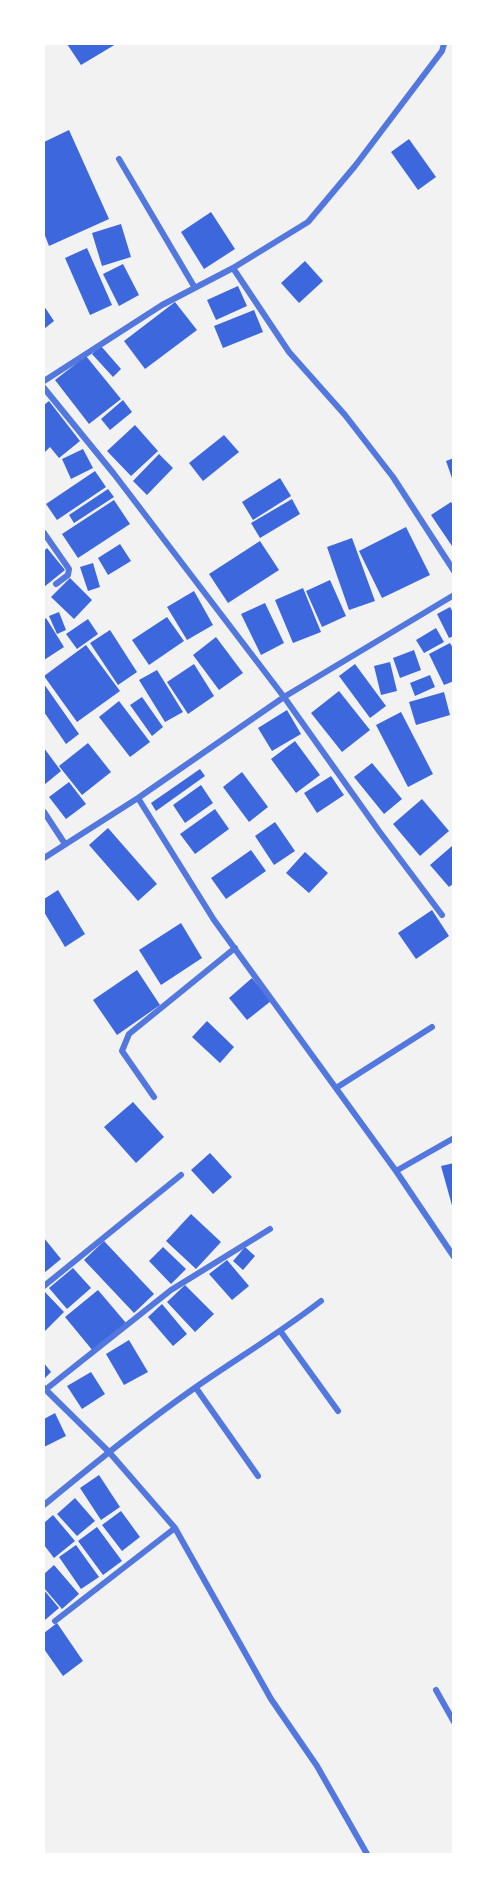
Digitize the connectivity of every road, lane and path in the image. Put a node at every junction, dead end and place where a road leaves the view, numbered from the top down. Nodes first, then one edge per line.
1 (444, 44) edge
2 (119, 159) dead end
3 (233, 268) junction
4 (195, 288) junction
5 (44, 381) edge
6 (44, 388) edge
7 (44, 533) edge
8 (453, 571) edge
9 (56, 584) dead end
10 (453, 595) edge
11 (284, 697) junction
12 (138, 798) junction
13 (44, 812) edge
14 (65, 844) junction
15 (44, 858) edge
16 (442, 915) dead end
17 (235, 948) junction
18 (432, 1028) dead end
19 (336, 1088) junction
20 (154, 1097) dead end
21 (453, 1138) edge
22 (396, 1171) junction
23 (181, 1175) dead end
24 (270, 1229) dead end
25 (453, 1257) edge
26 (44, 1286) edge
27 (321, 1301) dead end
28 (281, 1332) junction
29 (196, 1388) junction
30 (44, 1389) edge
31 (338, 1411) dead end
32 (109, 1452) junction
33 (258, 1476) dead end
34 (44, 1505) edge
35 (175, 1528) junction
36 (55, 1621) dead end
37 (436, 1690) dead end
38 (453, 1722) edge
39 (367, 1854) edge

1 - 3 street
2 - 4 street
3 - 4 street
3 - 8 street
4 - 5 street
6 - 11 street
7 - 9 street
10 - 11 street
11 - 12 street
11 - 16 street
12 - 14 street
12 - 17 street
13 - 14 street
14 - 15 street
17 - 19 street
17 - 20 street
18 - 19 street
19 - 22 street
21 - 22 street
22 - 25 street
23 - 26 street
24 - 30 street
27 - 28 street
28 - 29 street
28 - 31 street
29 - 32 street
29 - 33 street
30 - 32 street
32 - 34 street
32 - 35 street
35 - 36 street
35 - 39 street
37 - 38 street

